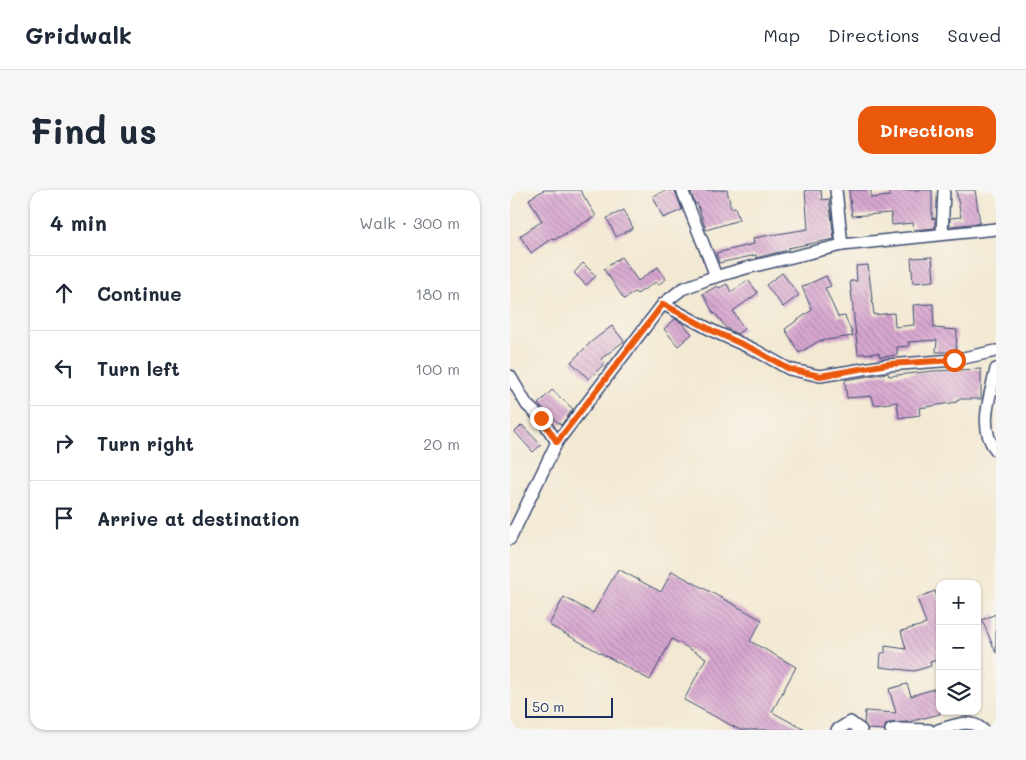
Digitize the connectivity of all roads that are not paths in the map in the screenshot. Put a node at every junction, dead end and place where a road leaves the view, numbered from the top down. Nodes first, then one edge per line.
1 (682, 190) edge
2 (836, 190) edge
3 (944, 190) edge
4 (996, 230) edge
5 (942, 234) junction
6 (842, 246) junction
7 (716, 276) junction
8 (663, 304) junction
9 (996, 352) edge
10 (996, 369) edge
11 (510, 376) edge
12 (557, 442) junction
13 (996, 450) edge
14 (510, 539) edge
15 (837, 730) edge
16 (861, 730) edge
17 (891, 730) edge
18 (929, 730) edge
19 (938, 730) edge
20 (983, 730) edge

1 - 7 street
2 - 6 street
3 - 5 street
4 - 5 street
5 - 6 street
6 - 7 street
7 - 8 street
8 - 9 street
8 - 12 street
10 - 13 street
11 - 12 street
12 - 14 street
15 - 16 street
17 - 18 street
19 - 20 street

